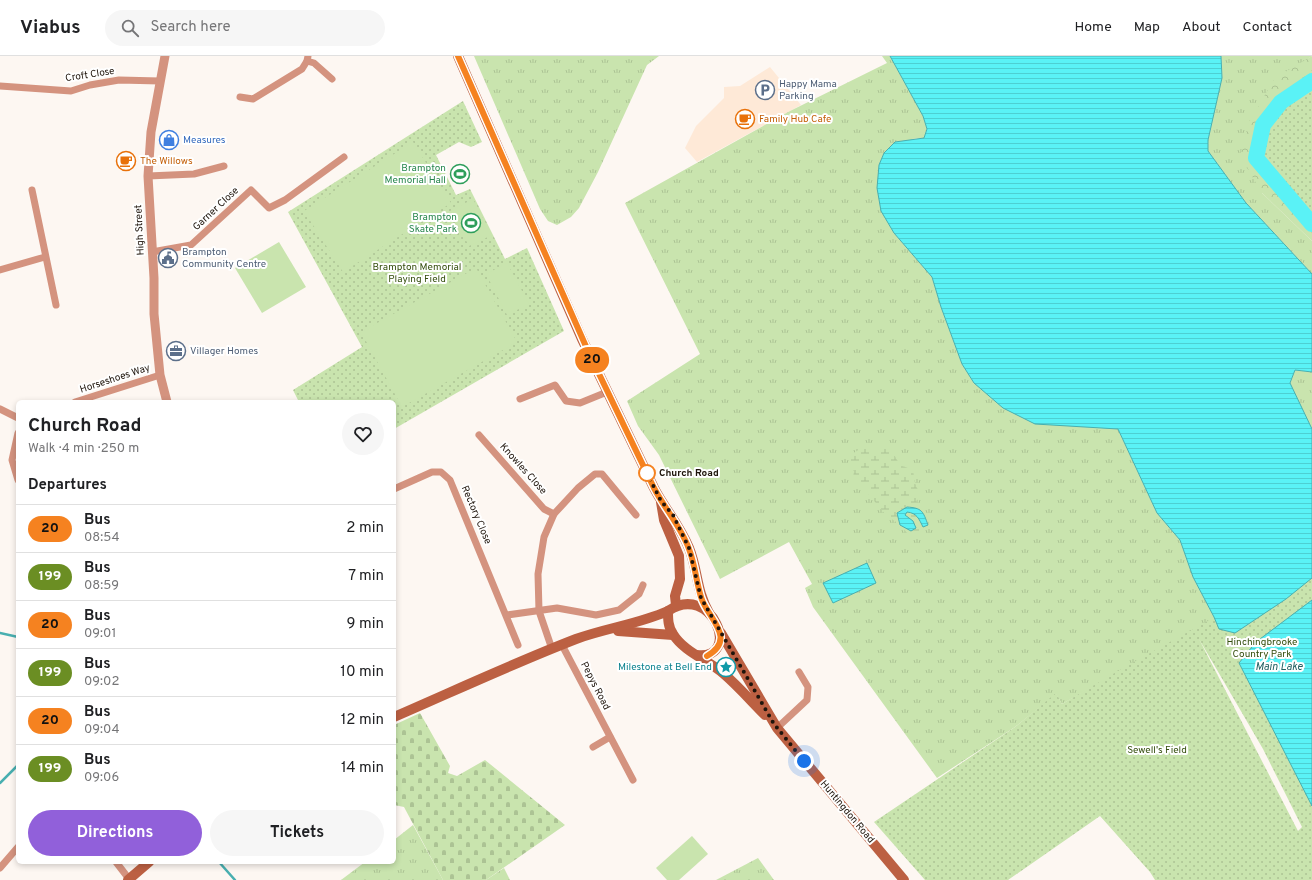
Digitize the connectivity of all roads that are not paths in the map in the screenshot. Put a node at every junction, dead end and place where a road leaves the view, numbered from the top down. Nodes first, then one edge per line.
1 (165, 56) edge
2 (458, 56) edge
3 (307, 58) edge
4 (332, 79) dead end
5 (160, 81) junction
6 (0, 86) edge
7 (240, 96) dead end
8 (344, 157) dead end
9 (224, 166) dead end
10 (148, 176) junction
11 (32, 190) dead end
12 (152, 252) junction
13 (45, 257) junction
14 (0, 270) edge
15 (56, 305) dead end
16 (160, 375) junction
17 (607, 392) junction
18 (520, 399) dead end
19 (81, 400) edge
20 (166, 400) edge
21 (0, 409) edge
22 (16, 417) edge
23 (479, 435) dead end
24 (16, 442) edge
25 (16, 473) edge
26 (396, 488) edge
27 (661, 501) junction
28 (554, 514) junction
29 (636, 515) dead end
30 (643, 584) dead end
31 (672, 608) junction
32 (539, 611) junction
33 (709, 613) junction
34 (507, 615) junction
35 (608, 631) junction
36 (721, 633) junction
37 (673, 635) junction
38 (518, 645) dead end
39 (562, 645) junction
40 (552, 649) junction
41 (697, 655) junction
42 (799, 672) dead end
43 (396, 716) edge
44 (775, 726) junction
45 (610, 737) junction
46 (593, 747) dead end
47 (633, 780) dead end
48 (16, 849) edge
49 (117, 864) edge
50 (147, 864) edge
51 (0, 868) edge
52 (128, 880) edge
53 (904, 880) edge

1 - 5 street, High Street
2 - 17 main road
3 - 4 street
3 - 7 street
5 - 6 street, Croft Close
5 - 10 street, High Street
8 - 12 street, Garner Close
9 - 10 street
10 - 12 street, High Street
11 - 13 street
12 - 16 street, High Street
13 - 14 street
13 - 15 street
16 - 19 street, Horseshoes Way
16 - 20 street, High Street
17 - 18 street
17 - 27 main road
21 - 22 street
23 - 28 street, Knowles Close
24 - 25 street
26 - 34 street, Rectory Close
27 - 31 main road
27 - 33 main road
28 - 29 street
28 - 32 street
30 - 32 street
31 - 33 main road
31 - 35 main road
31 - 37 main road
32 - 34 street
32 - 40 street
33 - 36 main road
34 - 38 street, Rectory Close
35 - 37 main road
35 - 39 main road
36 - 41 main road
36 - 44 main road
37 - 41 main road
39 - 40 main road
39 - 45 street, Pepys Road
40 - 43 main road
41 - 44 main road
42 - 44 street
44 - 53 main road, Huntingdon Road
45 - 46 street
45 - 47 street, Pepys Road
48 - 51 street
49 - 52 street
50 - 52 main road

